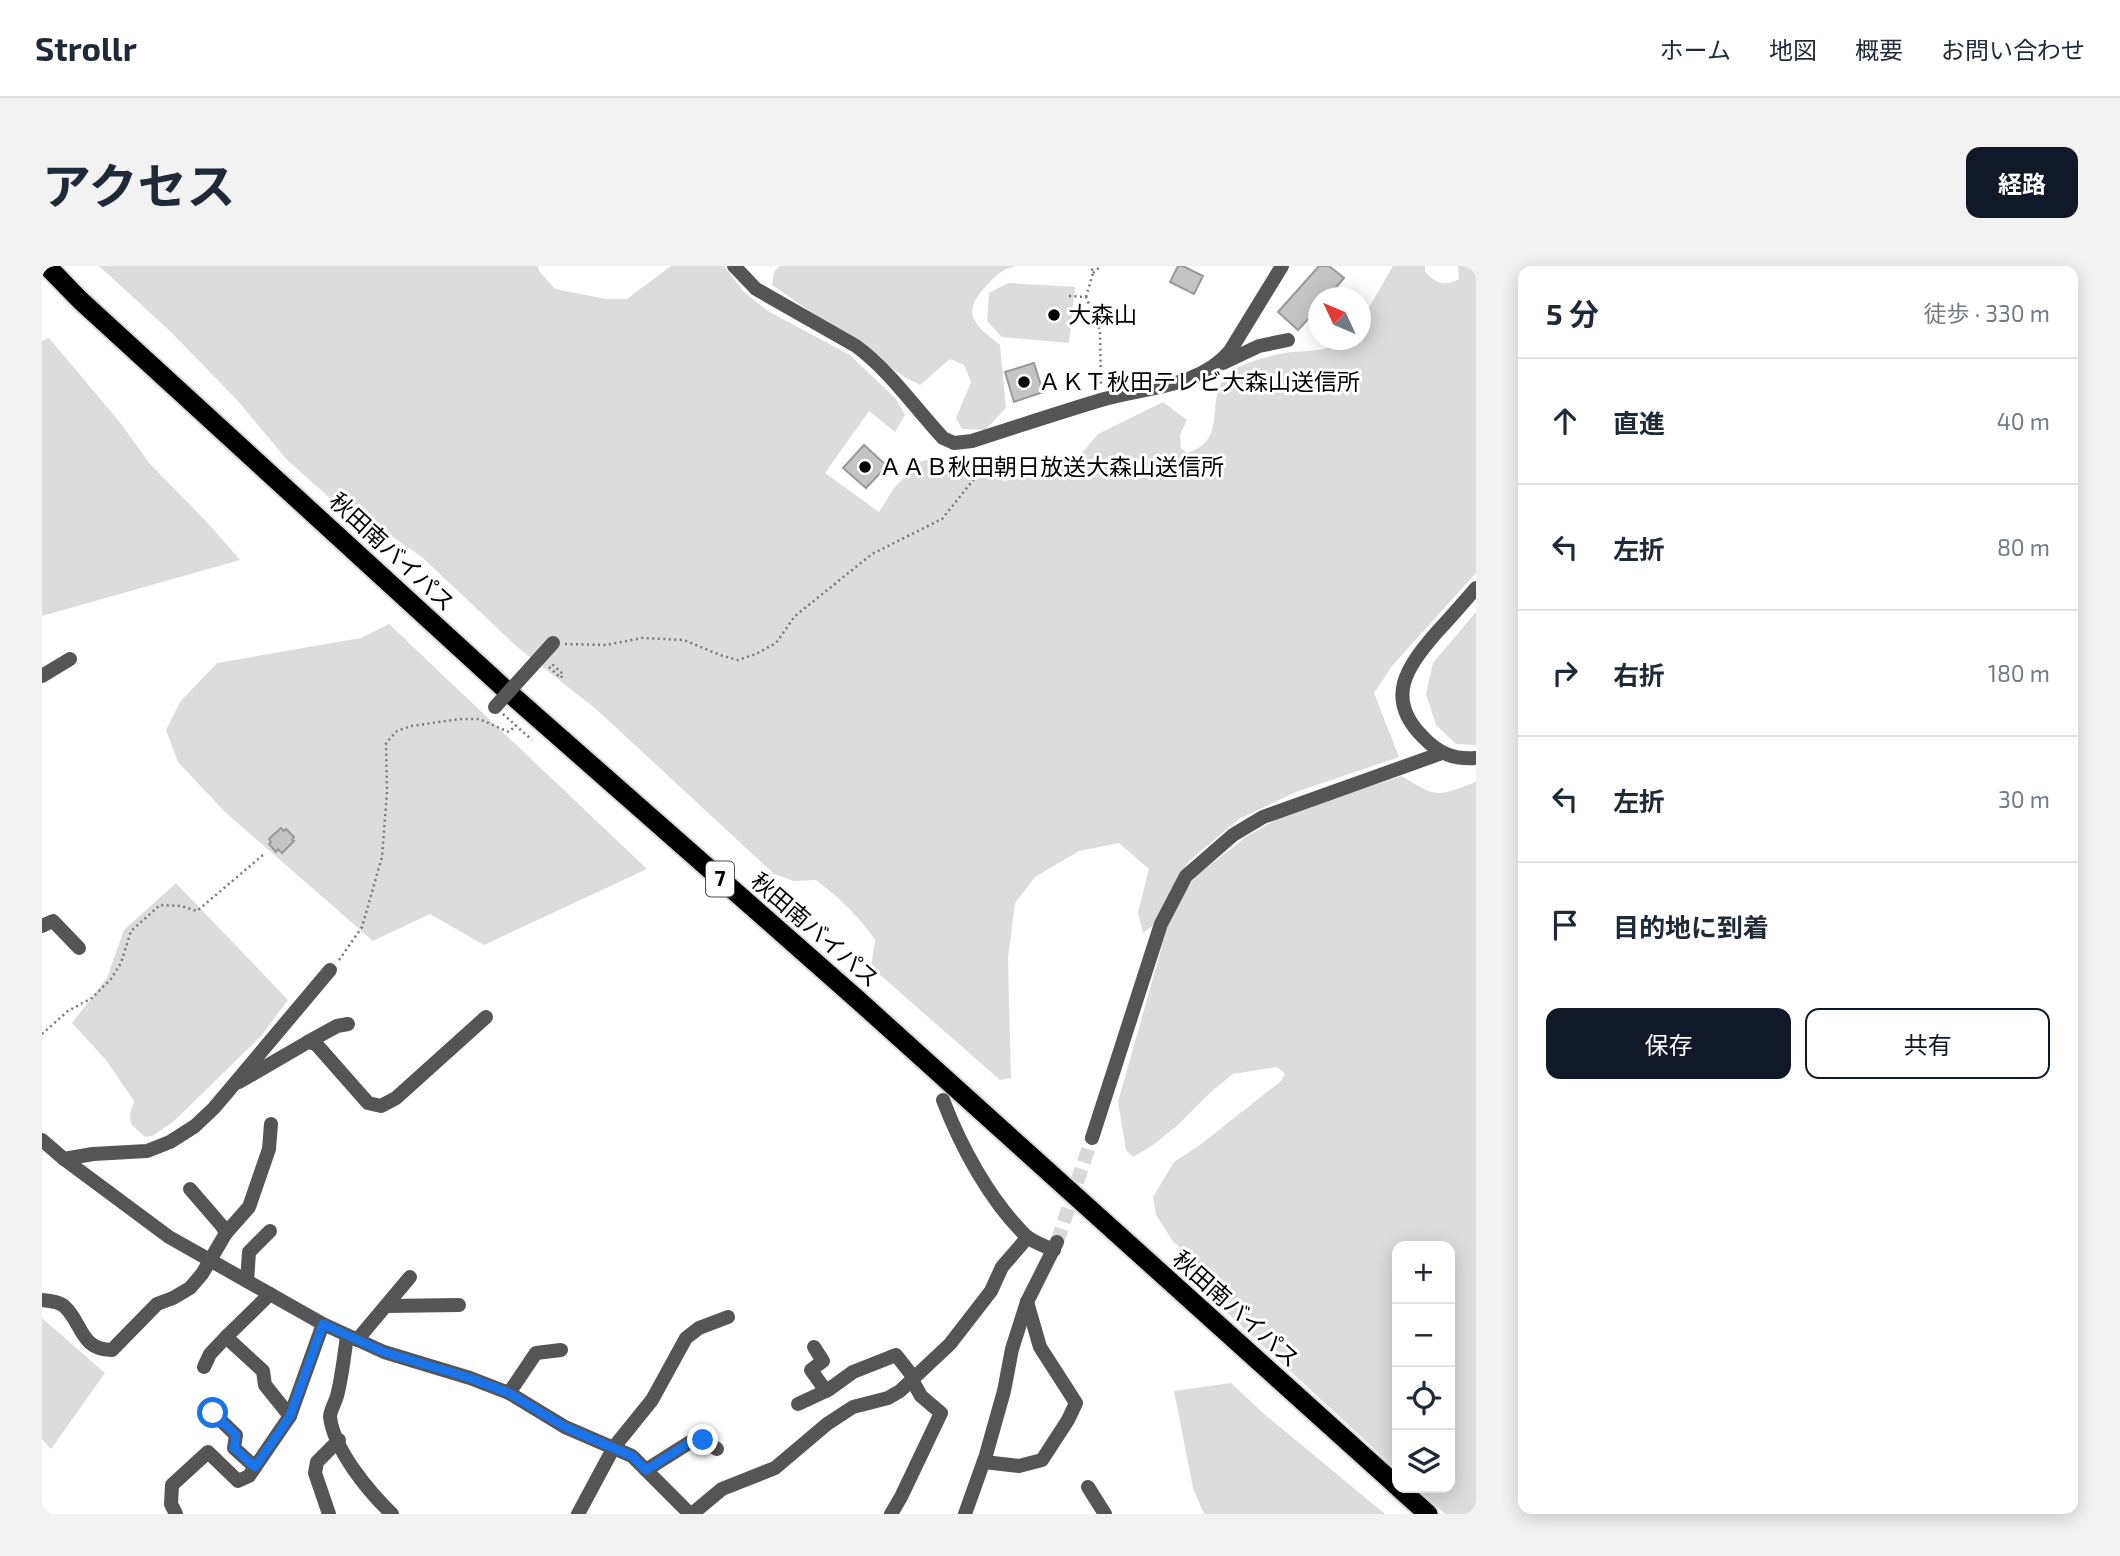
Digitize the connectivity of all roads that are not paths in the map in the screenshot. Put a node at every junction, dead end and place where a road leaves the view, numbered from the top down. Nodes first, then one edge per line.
1 (47, 266) edge
2 (734, 266) edge
3 (1282, 266) edge
4 (1288, 340) dead end
5 (1215, 367) junction
6 (1476, 588) edge
7 (553, 643) road end
8 (70, 659) dead end
9 (42, 676) edge
10 (495, 707) road end
11 (1442, 753) junction
12 (1476, 758) edge
13 (42, 926) edge
14 (79, 948) dead end
15 (330, 970) road end
16 (486, 1017) dead end
17 (348, 1024) dead end
18 (308, 1042) junction
19 (232, 1087) junction
20 (943, 1100) dead end
21 (271, 1124) dead end
22 (1092, 1138) tunnel mouth
23 (42, 1140) edge
24 (64, 1159) junction
25 (190, 1189) dead end
26 (271, 1231) dead end
27 (226, 1233) junction
28 (1027, 1237) junction
29 (209, 1260) junction
30 (410, 1277) dead end
31 (247, 1281) junction
32 (270, 1294) junction
33 (42, 1300) edge
34 (1027, 1302) junction
35 (459, 1305) dead end
36 (386, 1306) junction
37 (728, 1317) dead end
38 (323, 1324) junction
39 (226, 1337) junction
40 (352, 1338) junction
41 (814, 1347) dead end
42 (561, 1350) dead end
43 (204, 1367) dead end
44 (913, 1379) junction
45 (826, 1391) junction
46 (509, 1393) junction
47 (798, 1405) dead end
48 (213, 1413) dead end
49 (290, 1416) junction
50 (339, 1440) junction
51 (614, 1447) junction
52 (717, 1448) dead end
53 (984, 1462) junction
54 (255, 1467) junction
55 (646, 1470) junction
56 (1392, 1482) edge
57 (1088, 1487) dead end
58 (1405, 1493) edge
59 (176, 1514) edge
60 (329, 1514) edge
61 (392, 1514) edge
62 (578, 1514) edge
63 (691, 1514) edge
64 (891, 1514) edge
65 (965, 1514) edge
66 (1105, 1514) edge
67 (1428, 1514) edge

1 - 56 highway, 秋田南バイパス / 7
2 - 5 street
3 - 5 street
4 - 5 street
6 - 11 street
7 - 10 street, bridge
8 - 9 street
11 - 12 street
11 - 22 street
13 - 14 street
15 - 19 street
16 - 18 street
17 - 18 street
18 - 19 street
19 - 24 street
20 - 28 street
21 - 27 street
23 - 24 street
24 - 29 street
25 - 27 street
26 - 31 street
27 - 29 street
28 - 34 street
28 - 44 street
29 - 31 street
29 - 33 street
30 - 36 street
31 - 32 street
32 - 38 street
32 - 39 street
34 - 53 street
34 - 53 street
35 - 36 street
36 - 40 street
37 - 51 street
38 - 40 street
38 - 49 street
39 - 43 street
39 - 49 street
40 - 46 street
40 - 50 street
41 - 45 street
42 - 46 street
44 - 45 street
44 - 63 street
44 - 64 street
45 - 47 street
46 - 51 street
48 - 54 street
49 - 54 street
50 - 60 street
50 - 61 street
51 - 55 street
51 - 62 street
52 - 55 street
53 - 65 street
54 - 59 street
55 - 63 street
57 - 66 street
58 - 67 highway, 秋田南バイパス / 7

